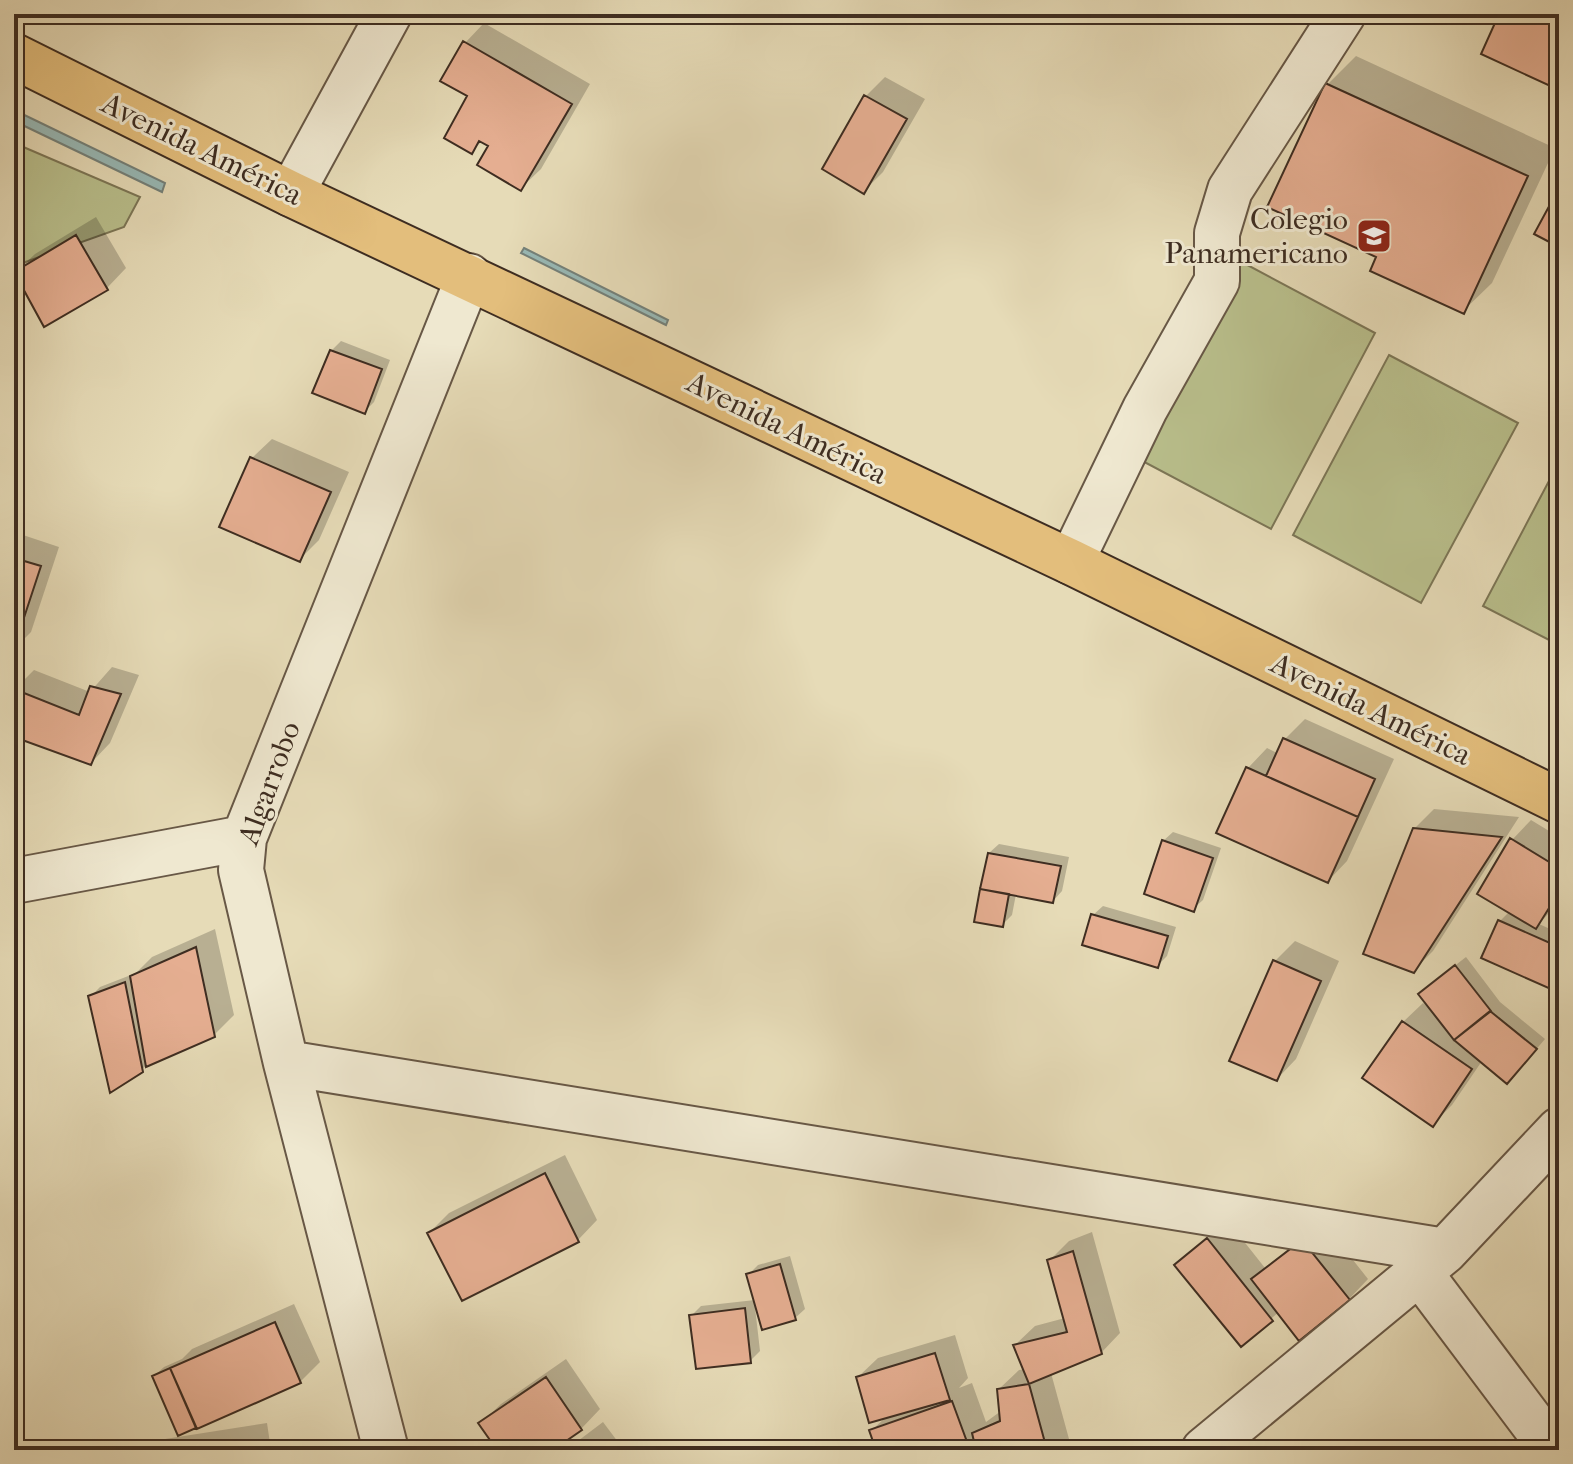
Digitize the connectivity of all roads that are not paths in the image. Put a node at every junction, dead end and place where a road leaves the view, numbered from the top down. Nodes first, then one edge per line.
1 (389, 14) edge
2 (1343, 14) edge
3 (14, 56) edge
4 (291, 194) junction
5 (469, 276) junction
6 (1071, 562) junction
7 (1559, 801) edge
8 (244, 838) junction
9 (14, 881) edge
10 (286, 1063) junction
11 (1559, 1130) edge
12 (1433, 1262) junction
13 (386, 1450) edge
14 (1204, 1450) edge
15 (1553, 1450) edge

1 - 4 street
2 - 6 street
3 - 4 main road, Avenida América
4 - 5 main road, Avenida América
5 - 6 main road, Avenida América
5 - 8 street, Algarrobo
6 - 7 main road, Avenida América
8 - 9 street
8 - 10 street, Algarrobo
10 - 12 street
10 - 13 street, Algarrobo
11 - 12 street
12 - 14 street
12 - 15 street

